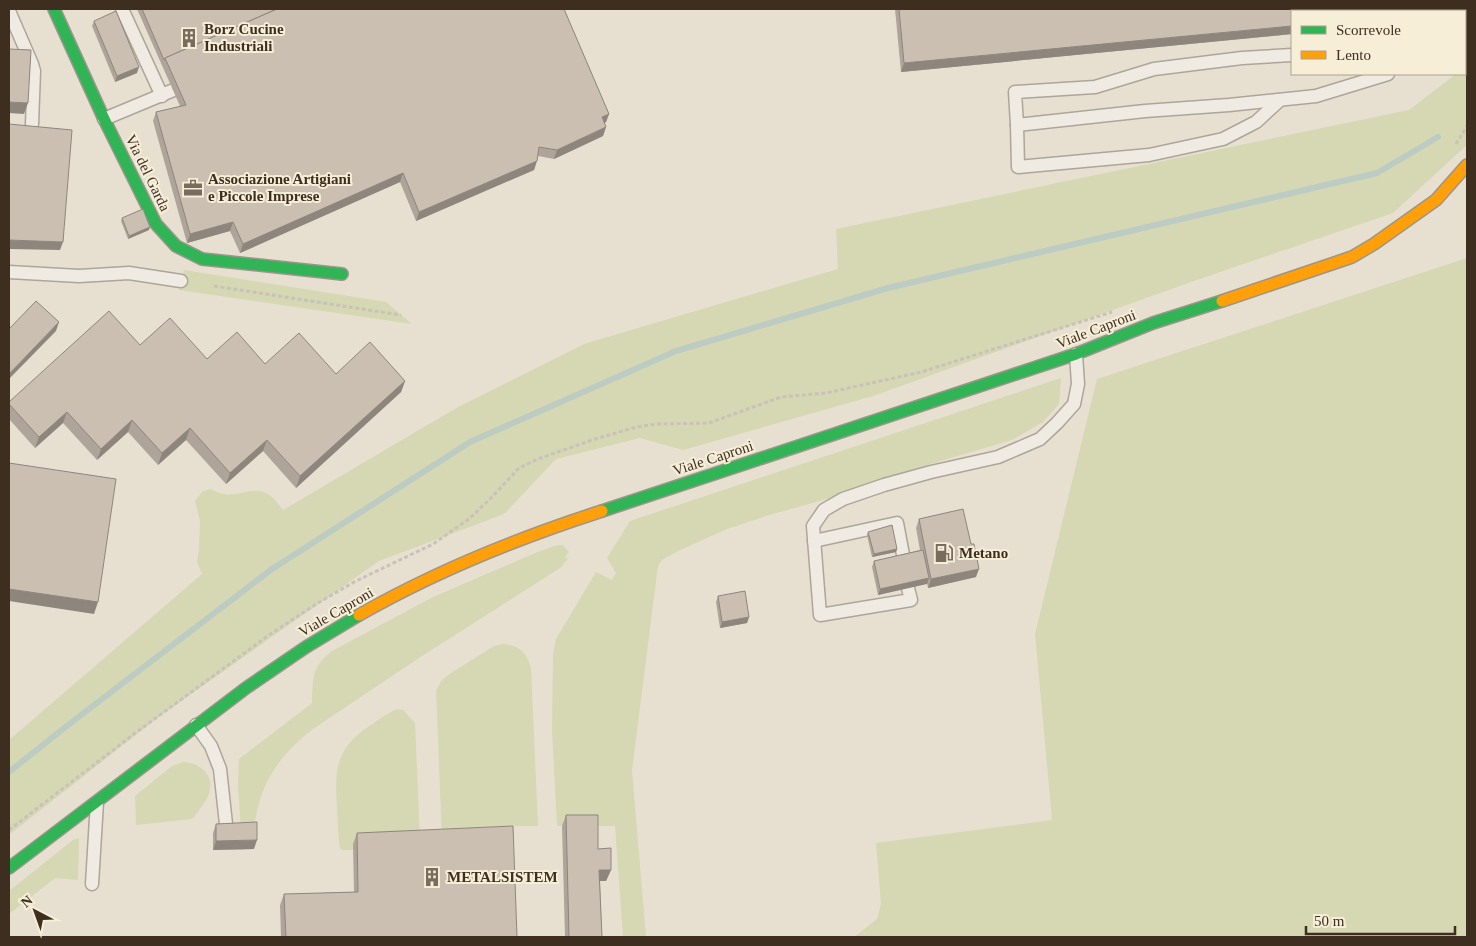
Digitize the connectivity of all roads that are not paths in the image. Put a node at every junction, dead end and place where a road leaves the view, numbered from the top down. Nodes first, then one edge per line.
1 (54, 9) edge
2 (122, 9) edge
3 (9, 11) edge
4 (1291, 55) edge
5 (1385, 75) edge
6 (197, 80) edge
7 (162, 96) junction
8 (1280, 100) junction
9 (104, 119) junction
10 (32, 124) edge
11 (1017, 125) junction
12 (1467, 165) edge
13 (9, 272) edge
14 (342, 274) dead end
15 (181, 281) dead end
16 (1076, 354) junction
17 (814, 540) junction
18 (904, 560) edge
19 (908, 588) edge
20 (196, 725) junction
21 (97, 800) junction
22 (226, 824) edge
23 (9, 868) edge
24 (92, 884) dead end

1 - 9 street, Via del Garda
2 - 7 lane
3 - 10 lane
4 - 11 lane
5 - 8 lane
6 - 7 lane
7 - 9 lane
8 - 11 lane
8 - 11 lane
9 - 14 street, Via del Garda
12 - 16 street, Viale Caproni
13 - 15 lane
16 - 17 lane
16 - 20 street, Viale Caproni
17 - 18 lane
17 - 19 lane
20 - 21 street, Viale Caproni
20 - 22 lane
21 - 23 street, Viale Caproni
21 - 24 lane

